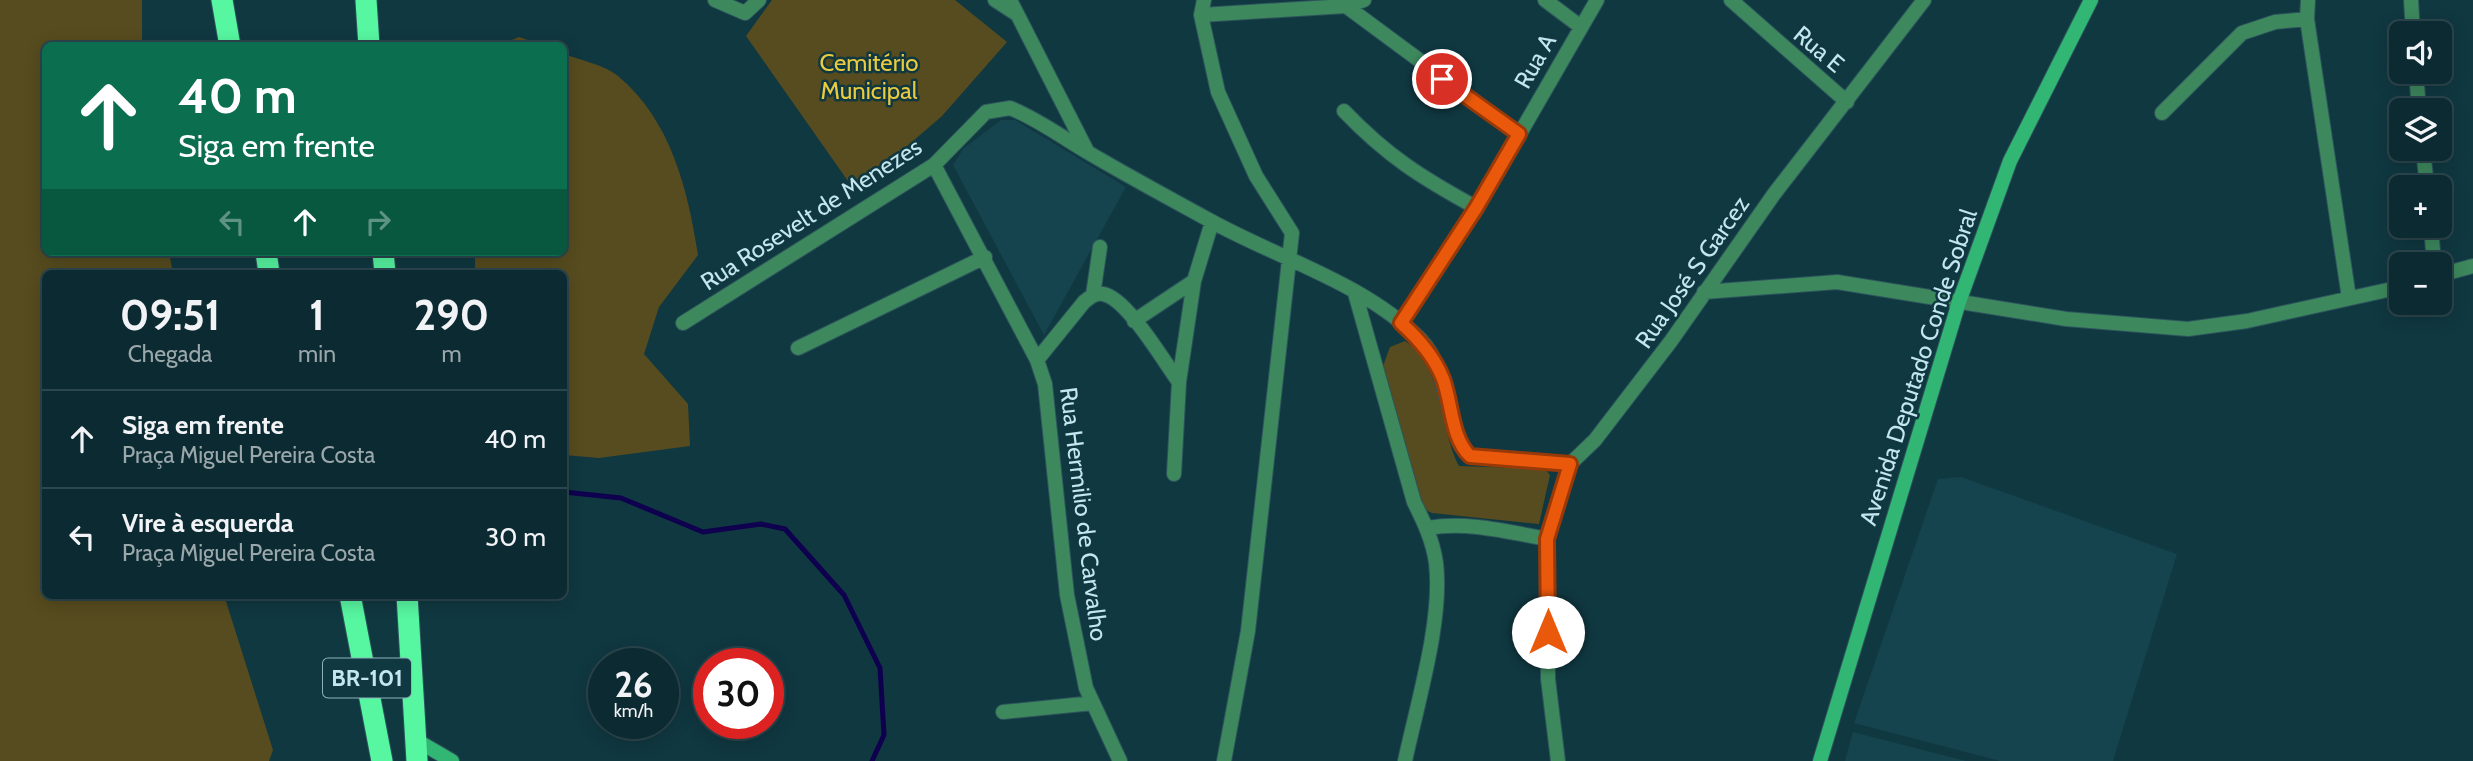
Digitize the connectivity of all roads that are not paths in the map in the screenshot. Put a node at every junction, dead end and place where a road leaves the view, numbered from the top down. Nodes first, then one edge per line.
1 (222, 0) edge
2 (366, 0) edge
3 (715, 0) edge
4 (759, 0) edge
5 (995, 0) edge
6 (1205, 0) edge
7 (1364, 0) edge
8 (1545, 0) edge
9 (1597, 0) edge
10 (1731, 0) edge
11 (1924, 0) edge
12 (2091, 0) edge
13 (2308, 0) edge
14 (2412, 0) edge
15 (1346, 6) junction
16 (1013, 7) edge
17 (1232, 7) edge
18 (1201, 15) junction
19 (2307, 19) junction
20 (2413, 21) edge
21 (1581, 27) junction
22 (229, 42) edge
23 (369, 42) edge
24 (1847, 102) junction
25 (1344, 111) dead end
26 (2162, 113) dead end
27 (1519, 134) junction
28 (1087, 152) junction
29 (934, 165) junction
30 (1476, 208) junction
31 (1212, 222) junction
32 (1100, 247) dead end
33 (1289, 256) junction
34 (985, 257) junction
35 (2473, 266) edge
36 (2452, 272) edge
37 (1194, 281) junction
38 (2389, 290) edge
39 (1704, 292) junction
40 (1355, 293) junction
41 (1093, 295) junction
42 (2349, 298) junction
43 (1959, 302) junction
44 (1134, 321) junction
45 (683, 323) dead end
46 (1401, 323) junction
47 (798, 348) dead end
48 (1037, 360) junction
49 (1179, 382) junction
50 (1570, 464) junction
51 (1174, 474) dead end
52 (1428, 528) junction
53 (1547, 539) junction
54 (351, 599) edge
55 (407, 599) edge
56 (1093, 703) junction
57 (1003, 712) dead end
58 (417, 751) edge
59 (439, 757) edge
60 (382, 761) edge
61 (452, 761) edge
62 (1120, 761) edge
63 (1224, 761) edge
64 (1405, 761) edge
65 (1558, 761) edge
66 (1820, 761) edge

1 - 22 highway
2 - 23 highway
3 - 4 street
5 - 16 street
6 - 18 street
7 - 15 street
8 - 21 street
9 - 21 street, Rua A
10 - 24 street, Rua E
11 - 24 street, Rua José S Garcez
12 - 43 main road, Avenida Deputado Conde Sobral
13 - 19 street
14 - 20 street
15 - 17 street
15 - 27 street
16 - 28 street
17 - 18 street
18 - 33 street
19 - 26 street
19 - 42 street
21 - 27 street, Rua A
24 - 39 street, Rua José S Garcez
25 - 30 street
27 - 30 street, Rua A
28 - 29 street, Rua Rosevelt de Menezes
28 - 31 street, Rua Rosevelt de Menezes
29 - 34 street, Rua Hermilio de Carvalho
29 - 45 street, Rua Rosevelt de Menezes
30 - 46 street, Rua A
31 - 33 street, Rua Rosevelt de Menezes
31 - 37 street
32 - 41 street
33 - 40 street, Rua Rosevelt de Menezes
33 - 63 street
34 - 47 street
34 - 48 street, Rua Hermilio de Carvalho
35 - 36 street
37 - 44 street
37 - 49 street
38 - 42 street
39 - 43 street
39 - 50 street, Rua José S Garcez
40 - 46 street, Rua Rosevelt de Menezes
40 - 52 street
41 - 44 street
41 - 48 street
42 - 43 street
43 - 66 main road, Avenida Deputado Conde Sobral
44 - 49 street
46 - 50 street, Rua Rosevelt de Menezes
48 - 56 street, Rua Hermilio de Carvalho
49 - 51 street
50 - 53 street
52 - 53 street
52 - 64 street
53 - 65 street
54 - 60 highway, BR-101
55 - 58 highway, BR-101
56 - 57 street
56 - 62 street, Rua Hermilio de Carvalho
58 - 59 main road
59 - 61 main road

